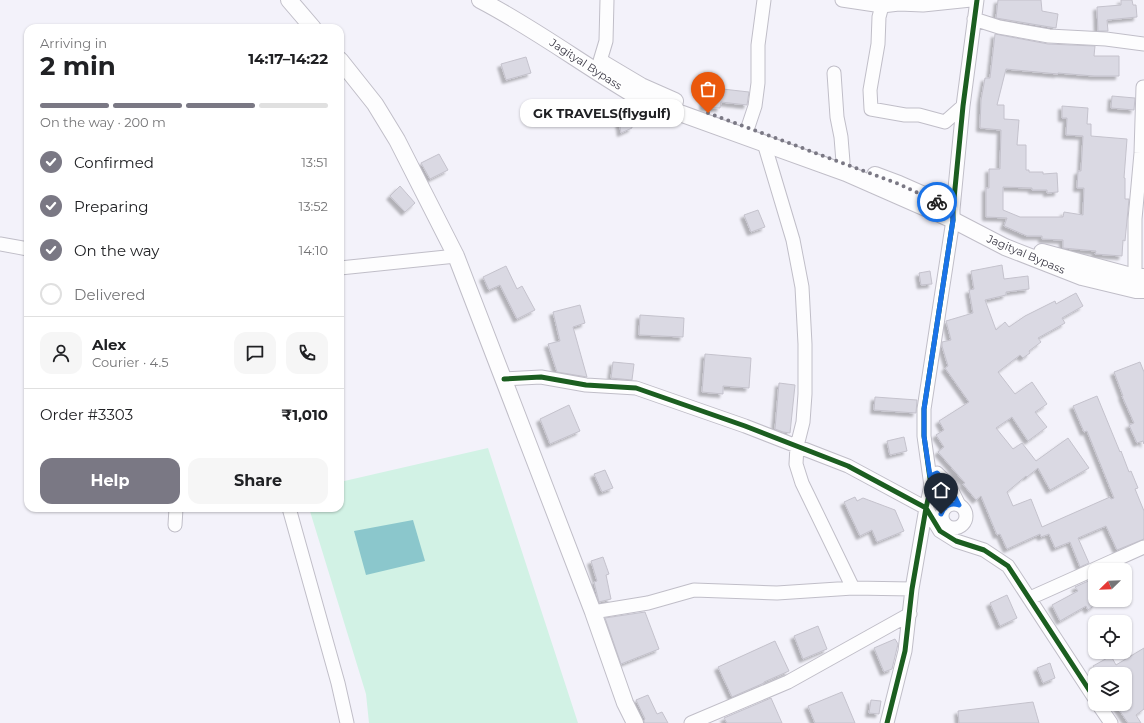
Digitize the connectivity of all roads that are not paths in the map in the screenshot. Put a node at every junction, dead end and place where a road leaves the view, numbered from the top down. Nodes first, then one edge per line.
1 (289, 0) edge
2 (480, 0) edge
3 (498, 0) edge
4 (607, 0) edge
5 (764, 0) edge
6 (842, 0) edge
7 (971, 0) edge
8 (977, 0) edge
9 (882, 6) junction
10 (974, 19) junction
11 (310, 24) edge
12 (1144, 44) edge
13 (600, 61) junction
14 (344, 65) edge
15 (834, 73) dead end
16 (1143, 87) dead end
17 (962, 106) junction
18 (748, 127) junction
19 (764, 143) junction
20 (843, 162) junction
21 (953, 215) junction
22 (0, 244) edge
23 (24, 248) edge
24 (456, 256) junction
25 (344, 268) edge
26 (1140, 283) edge
27 (504, 379) junction
28 (797, 446) junction
29 (930, 476) junction
30 (959, 505) junction
31 (926, 508) junction
32 (176, 512) edge
33 (289, 512) edge
34 (174, 525) dead end
35 (941, 526) junction
36 (1144, 547) edge
37 (853, 588) junction
38 (912, 589) junction
39 (1030, 598) junction
40 (593, 612) junction
41 (910, 614) junction
42 (1088, 688) edge
43 (1103, 711) edge
44 (347, 723) edge
45 (635, 723) edge
46 (691, 723) edge
47 (887, 723) edge
48 (1111, 723) edge

1 - 11 main road
2 - 19 main road, Jagityal Bypass
3 - 13 main road, Jagityal Bypass
4 - 13 street
5 - 18 street
6 - 9 street
7 - 9 street
8 - 10 street
9 - 17 street
10 - 12 street
10 - 17 street
13 - 18 main road, Jagityal Bypass
14 - 24 main road
15 - 20 street
16 - 26 street
17 - 21 street
18 - 20 main road, Jagityal Bypass
19 - 21 main road, Jagityal Bypass
19 - 28 street
20 - 21 main road, Jagityal Bypass
21 - 26 main road, Jagityal Bypass
21 - 29 street
22 - 23 street
24 - 25 street
24 - 27 main road
27 - 28 street
27 - 40 main road
28 - 31 street
28 - 37 street
29 - 30 street
29 - 31 street
30 - 35 street
30 - 35 street
31 - 35 street
31 - 38 street
32 - 34 street
33 - 44 street
35 - 39 street
36 - 39 street
37 - 38 street
37 - 40 street
38 - 41 street
39 - 42 street
40 - 45 main road
41 - 46 street
41 - 47 street
43 - 48 street

